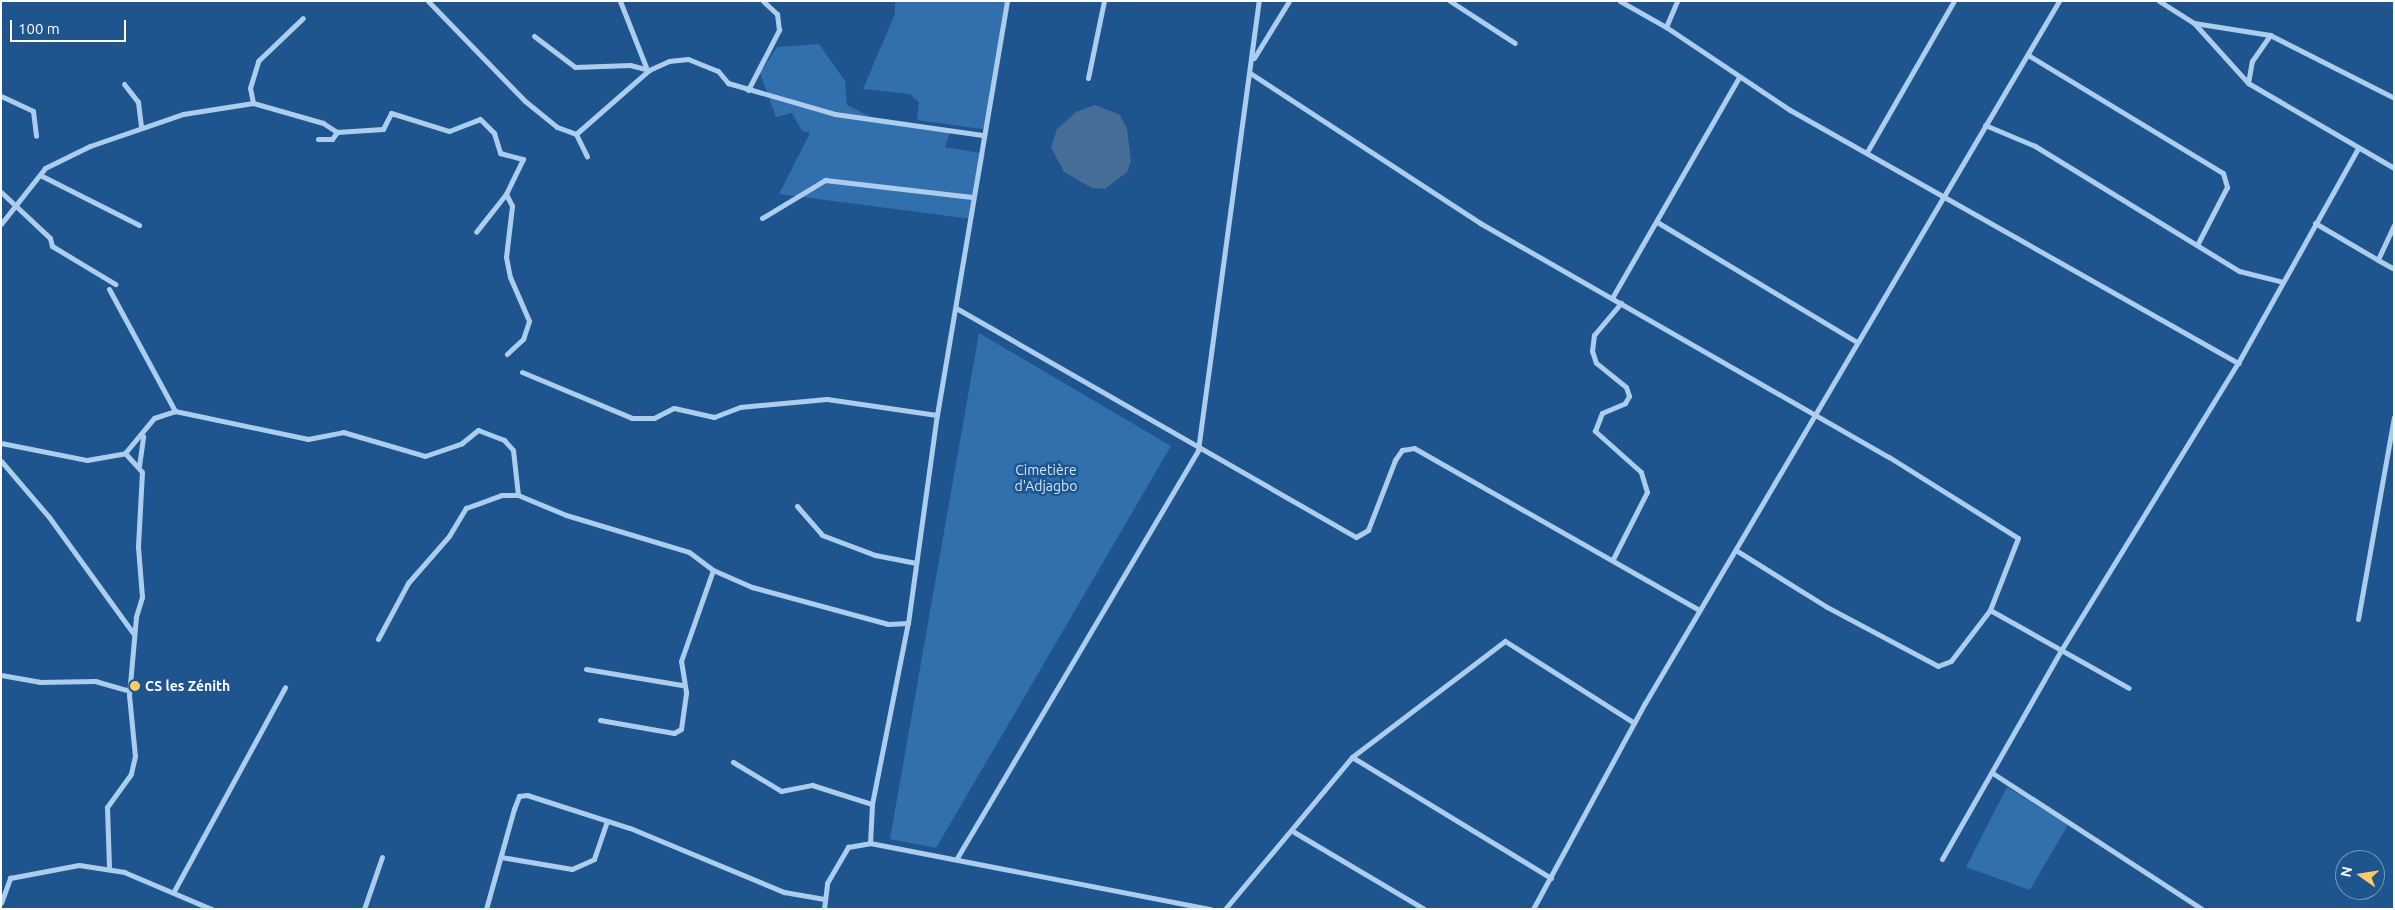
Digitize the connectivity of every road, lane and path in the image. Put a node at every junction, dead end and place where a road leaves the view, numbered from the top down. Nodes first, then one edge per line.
1 (428, 1) edge
2 (620, 1) edge
3 (763, 1) edge
4 (1007, 1) edge
5 (1104, 1) edge
6 (1259, 1) edge
7 (1289, 1) edge
8 (1450, 1) edge
9 (1620, 1) edge
10 (1677, 1) edge
11 (1954, 1) edge
12 (2059, 1) edge
13 (2159, 1) edge
14 (303, 18) dead end
15 (2194, 23) junction
16 (1666, 27) junction
17 (2270, 35) junction
18 (534, 36) dead end
19 (1515, 43) dead end
20 (2028, 55) junction
21 (1252, 61) junction
22 (648, 69) junction
23 (1250, 73) junction
24 (1739, 77) junction
25 (1088, 78) dead end
26 (2248, 83) junction
27 (124, 84) dead end
28 (748, 90) junction
29 (1, 96) edge
30 (2394, 98) edge
31 (253, 104) junction
32 (1985, 125) junction
33 (141, 127) junction
34 (337, 132) junction
35 (576, 134) junction
36 (983, 135) junction
37 (36, 136) dead end
38 (318, 139) dead end
39 (2358, 148) junction
40 (1867, 152) junction
41 (587, 157) dead end
42 (2394, 168) edge
43 (40, 175) junction
44 (1, 192) edge
45 (506, 194) junction
46 (972, 197) junction
47 (1945, 197) junction
48 (14, 204) junction
49 (762, 218) dead end
50 (1657, 222) junction
51 (2314, 223) junction
52 (1, 224) edge
53 (139, 225) dead end
54 (2394, 225) edge
55 (476, 232) dead end
56 (2197, 245) junction
57 (2378, 260) junction
58 (2394, 269) edge
59 (2283, 282) junction
60 (115, 284) dead end
61 (108, 289) dead end
62 (1612, 298) junction
63 (1621, 303) junction
64 (956, 308) junction
65 (1855, 341) junction
66 (507, 354) dead end
67 (2238, 363) junction
68 (522, 372) dead end
69 (176, 411) junction
70 (937, 414) junction
71 (1815, 414) junction
72 (2394, 417) edge
73 (143, 435) junction
74 (1, 443) edge
75 (1198, 450) junction
76 (125, 453) junction
77 (1, 461) edge
78 (139, 466) junction
79 (518, 495) junction
80 (797, 506) dead end
81 (1737, 551) junction
82 (1613, 560) junction
83 (916, 563) junction
84 (713, 570) junction
85 (1700, 610) junction
86 (1990, 610) junction
87 (2358, 619) dead end
88 (908, 623) junction
89 (134, 633) junction
90 (378, 639) dead end
91 (2060, 652) junction
92 (586, 668) dead end
93 (1, 675) edge
94 (682, 685) junction
95 (284, 687) dead end
96 (2129, 688) dead end
97 (129, 691) junction
98 (600, 720) dead end
99 (1634, 724) junction
100 (1352, 757) junction
101 (733, 762) dead end
102 (1994, 774) junction
103 (872, 804) junction
104 (606, 821) junction
105 (1294, 832) junction
106 (870, 843) junction
107 (382, 857) dead end
108 (501, 857) junction
109 (957, 858) junction
110 (1942, 859) dead end
111 (109, 868) junction
112 (1551, 878) junction
113 (174, 891) junction
114 (824, 899) junction
115 (1, 903) edge
116 (211, 909) edge
117 (364, 909) edge
118 (486, 909) edge
119 (824, 909) edge
120 (1211, 909) edge
121 (1225, 909) edge
122 (1424, 909) edge
123 (1533, 909) edge
124 (2202, 909) edge

1 - 35 street
2 - 22 street
3 - 28 street
4 - 36 street
5 - 25 street
6 - 21 street
7 - 21 street
8 - 19 street
9 - 16 street
10 - 16 street
11 - 40 street
12 - 20 street
13 - 15 street
14 - 31 street
15 - 17 street
15 - 26 street
16 - 24 street
17 - 26 street
17 - 30 street
18 - 22 street
20 - 32 street
20 - 56 street
21 - 23 street
22 - 28 street
22 - 35 street
23 - 62 street
23 - 75 street
24 - 40 street
24 - 50 street
26 - 39 street
27 - 33 street
28 - 36 street
29 - 37 street
31 - 33 street
31 - 34 street
32 - 47 street
32 - 56 street
33 - 43 street
34 - 38 street
34 - 45 street
35 - 41 street
36 - 46 street
39 - 42 street
39 - 51 street
40 - 47 street
43 - 48 street
43 - 53 street
44 - 48 street
45 - 55 street
45 - 66 street
46 - 49 street
46 - 64 street
47 - 65 street
47 - 67 street
48 - 52 street
48 - 60 street
50 - 62 street
50 - 65 street
51 - 57 street
51 - 59 street
54 - 57 street
56 - 59 street
57 - 58 street
59 - 67 street
61 - 69 street
62 - 63 street
63 - 71 street
63 - 82 street
64 - 70 street
64 - 75 street
65 - 71 street
67 - 91 street
68 - 70 street
69 - 73 street
69 - 79 street
70 - 83 street
71 - 81 street
71 - 86 street
72 - 87 street
73 - 76 street
73 - 78 street
74 - 76 street
75 - 82 street
75 - 109 street
76 - 78 street
77 - 89 street
78 - 89 street
79 - 84 street
79 - 90 street
80 - 83 street
81 - 85 street
81 - 86 street
82 - 85 street
83 - 88 street
84 - 88 street
84 - 94 street
85 - 99 street
86 - 91 street
88 - 103 street
89 - 97 street
91 - 96 street
91 - 102 street
92 - 94 street
93 - 97 street
94 - 98 street
95 - 113 street
97 - 111 street
99 - 100 street
99 - 112 street
100 - 105 street
100 - 112 street
101 - 103 street
102 - 110 street
102 - 124 street
103 - 106 street
104 - 108 street
104 - 108 street
104 - 114 street
105 - 121 street
105 - 122 street
106 - 109 street
106 - 114 street
107 - 117 street
108 - 118 street
109 - 120 street
111 - 113 street
111 - 115 street
112 - 123 street
113 - 116 street
114 - 119 street

